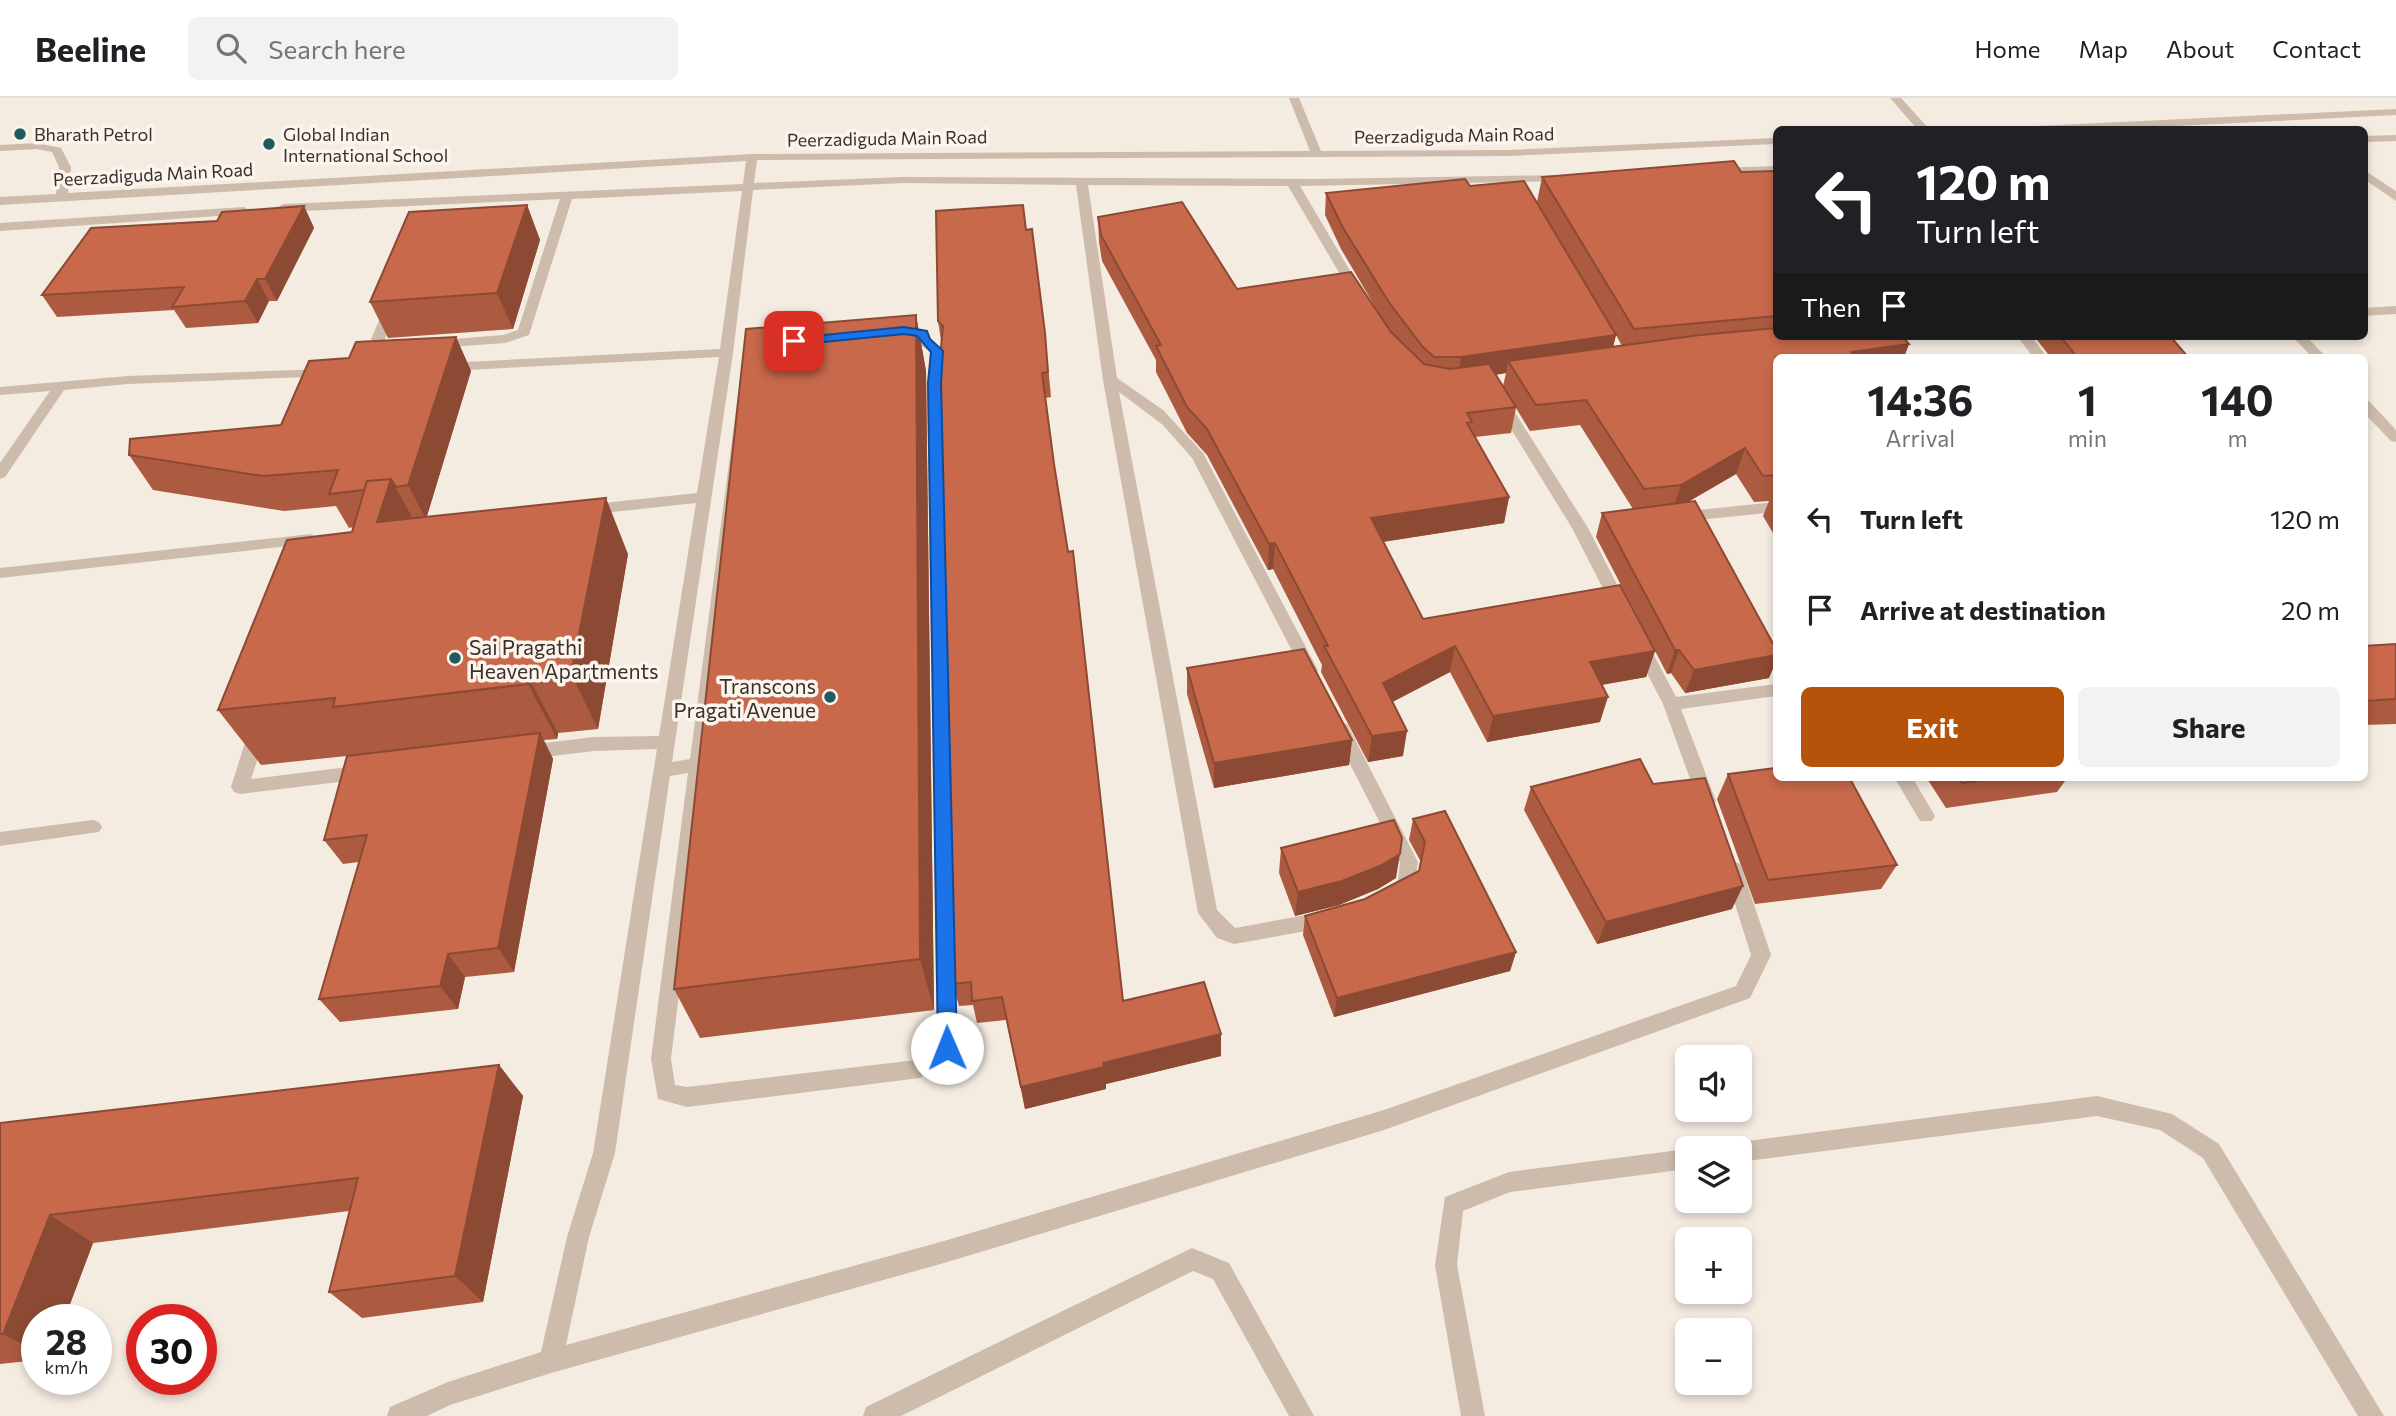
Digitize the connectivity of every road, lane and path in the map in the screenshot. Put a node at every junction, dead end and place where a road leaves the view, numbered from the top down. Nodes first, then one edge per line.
1 (1293, 98) edge
2 (1895, 98) edge
3 (2396, 113) edge
4 (1921, 126) edge
5 (2104, 126) edge
6 (2396, 138) edge
7 (2368, 139) edge
8 (1773, 141) edge
9 (0, 148) edge
10 (1317, 155) junction
11 (752, 157) junction
12 (1773, 169) edge
13 (1708, 172) edge
14 (2368, 176) edge
15 (1572, 178) edge
16 (1081, 180) junction
17 (1293, 183) junction
18 (748, 185) junction
19 (567, 195) junction
20 (62, 197) junction
21 (2396, 197) edge
22 (0, 201) edge
23 (432, 201) junction
24 (267, 209) edge
25 (254, 210) edge
26 (424, 221) edge
27 (0, 227) edge
28 (397, 291) edge
29 (1363, 303) edge
30 (2396, 310) edge
31 (2368, 312) edge
32 (2027, 340) edge
33 (2303, 340) edge
34 (726, 353) junction
35 (2038, 354) edge
36 (2316, 354) edge
37 (438, 367) edge
38 (343, 372) edge
39 (1110, 380) junction
40 (60, 386) junction
41 (0, 391) edge
42 (1496, 394) edge
43 (2368, 408) edge
44 (2396, 438) edge
45 (0, 474) edge
46 (704, 497) junction
47 (1773, 507) edge
48 (567, 512) edge
49 (1658, 520) edge
50 (334, 537) edge
51 (0, 573) edge
52 (1321, 690) edge
53 (1773, 690) edge
54 (1671, 704) junction
55 (265, 709) edge
56 (1334, 715) edge
57 (667, 742) junction
58 (512, 754) edge
59 (698, 765) junction
60 (663, 770) junction
61 (376, 771) edge
62 (1905, 781) edge
63 (1926, 816) dead end
64 (1714, 821) edge
65 (93, 827) dead end
66 (0, 839) edge
67 (1729, 860) edge
68 (1376, 903) edge
69 (1342, 915) edge
70 (1752, 1150) edge
71 (1675, 1161) edge
72 (551, 1361) junction
73 (399, 1416) edge
74 (875, 1416) edge
75 (1302, 1416) edge
76 (1473, 1416) edge
77 (2372, 1416) edge

1 - 10 street
2 - 4 street
3 - 5 street
6 - 7 street
8 - 10 street, Peerzadiguda Main Road
9 - 20 street
10 - 11 street, Peerzadiguda Main Road
11 - 18 street
11 - 20 street, Peerzadiguda Main Road
12 - 13 street
14 - 21 street
15 - 17 street
16 - 17 street
16 - 18 street
16 - 39 street
17 - 29 street
18 - 19 street
18 - 34 street
19 - 23 street
19 - 28 street
20 - 22 street, Peerzadiguda Main Road
23 - 24 street
23 - 26 street
25 - 27 street, Peerzadiguda Main Road
30 - 31 street
32 - 35 street
33 - 36 street
34 - 37 street
34 - 46 street
38 - 40 street
39 - 52 street
39 - 69 street
40 - 41 street
40 - 45 street
42 - 54 street
43 - 44 street
46 - 48 street
46 - 57 street
47 - 49 street
50 - 51 street
53 - 54 street
54 - 64 street
55 - 61 street
56 - 68 street
57 - 58 street
57 - 60 street
59 - 59 street
59 - 60 street
60 - 72 street
62 - 63 street
65 - 66 street
67 - 72 street
70 - 77 street
71 - 76 street
72 - 73 street
74 - 75 street

